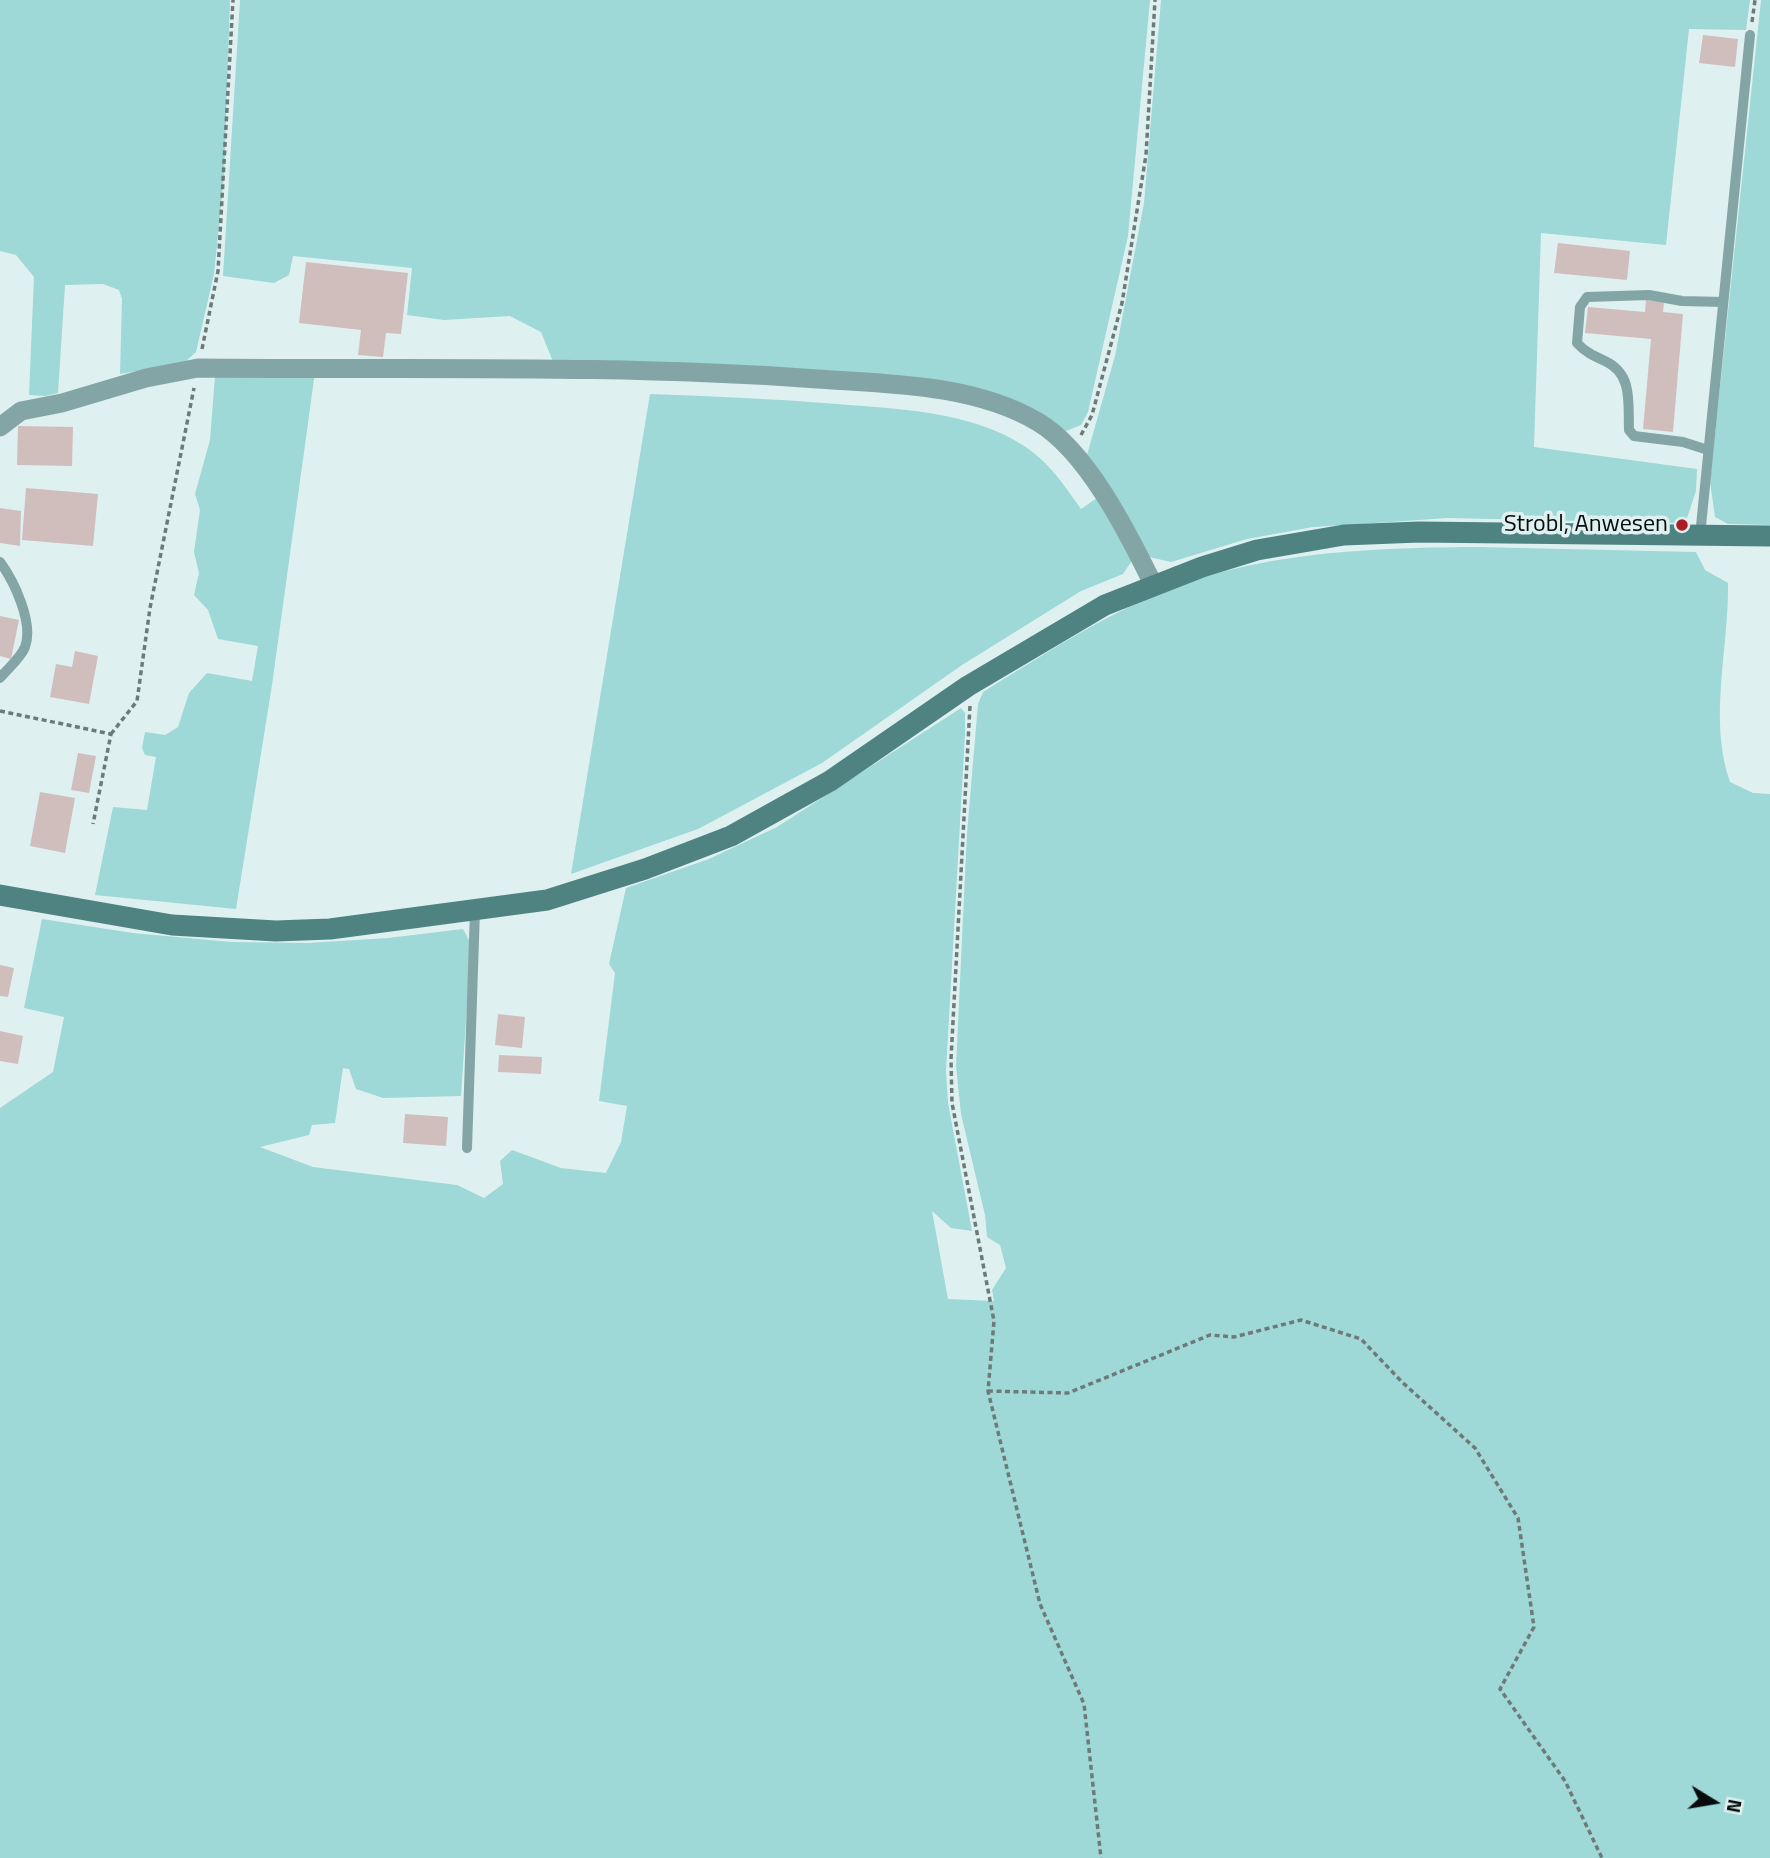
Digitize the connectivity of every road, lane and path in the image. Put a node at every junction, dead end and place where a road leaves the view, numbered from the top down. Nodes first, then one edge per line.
1 (233, 0) edge
2 (1155, 0) edge
3 (1755, 0) edge
4 (1750, 35) joint
5 (1723, 302) junction
6 (198, 368) junction
7 (0, 427) edge
8 (1073, 449) junction
9 (1708, 450) junction
10 (1700, 536) junction
11 (1770, 536) edge
12 (0, 562) edge
13 (1153, 584) junction
14 (0, 678) edge
15 (968, 686) junction
16 (0, 711) edge
17 (111, 734) junction
18 (93, 824) dead end
19 (0, 895) edge
20 (475, 910) junction
21 (467, 1148) dead end
22 (988, 1391) junction
23 (1101, 1858) edge
24 (1602, 1858) edge

1 - 6 path
2 - 8 path
3 - 4 path
4 - 5 lane
5 - 9 lane
5 - 9 lane
6 - 7 street
6 - 8 street
6 - 17 path
8 - 13 street
9 - 10 lane
10 - 11 main road
10 - 13 main road
12 - 14 lane
13 - 15 main road
15 - 20 main road
15 - 22 path
16 - 17 path
17 - 18 path
19 - 20 main road
20 - 21 lane
22 - 23 path
22 - 24 path

